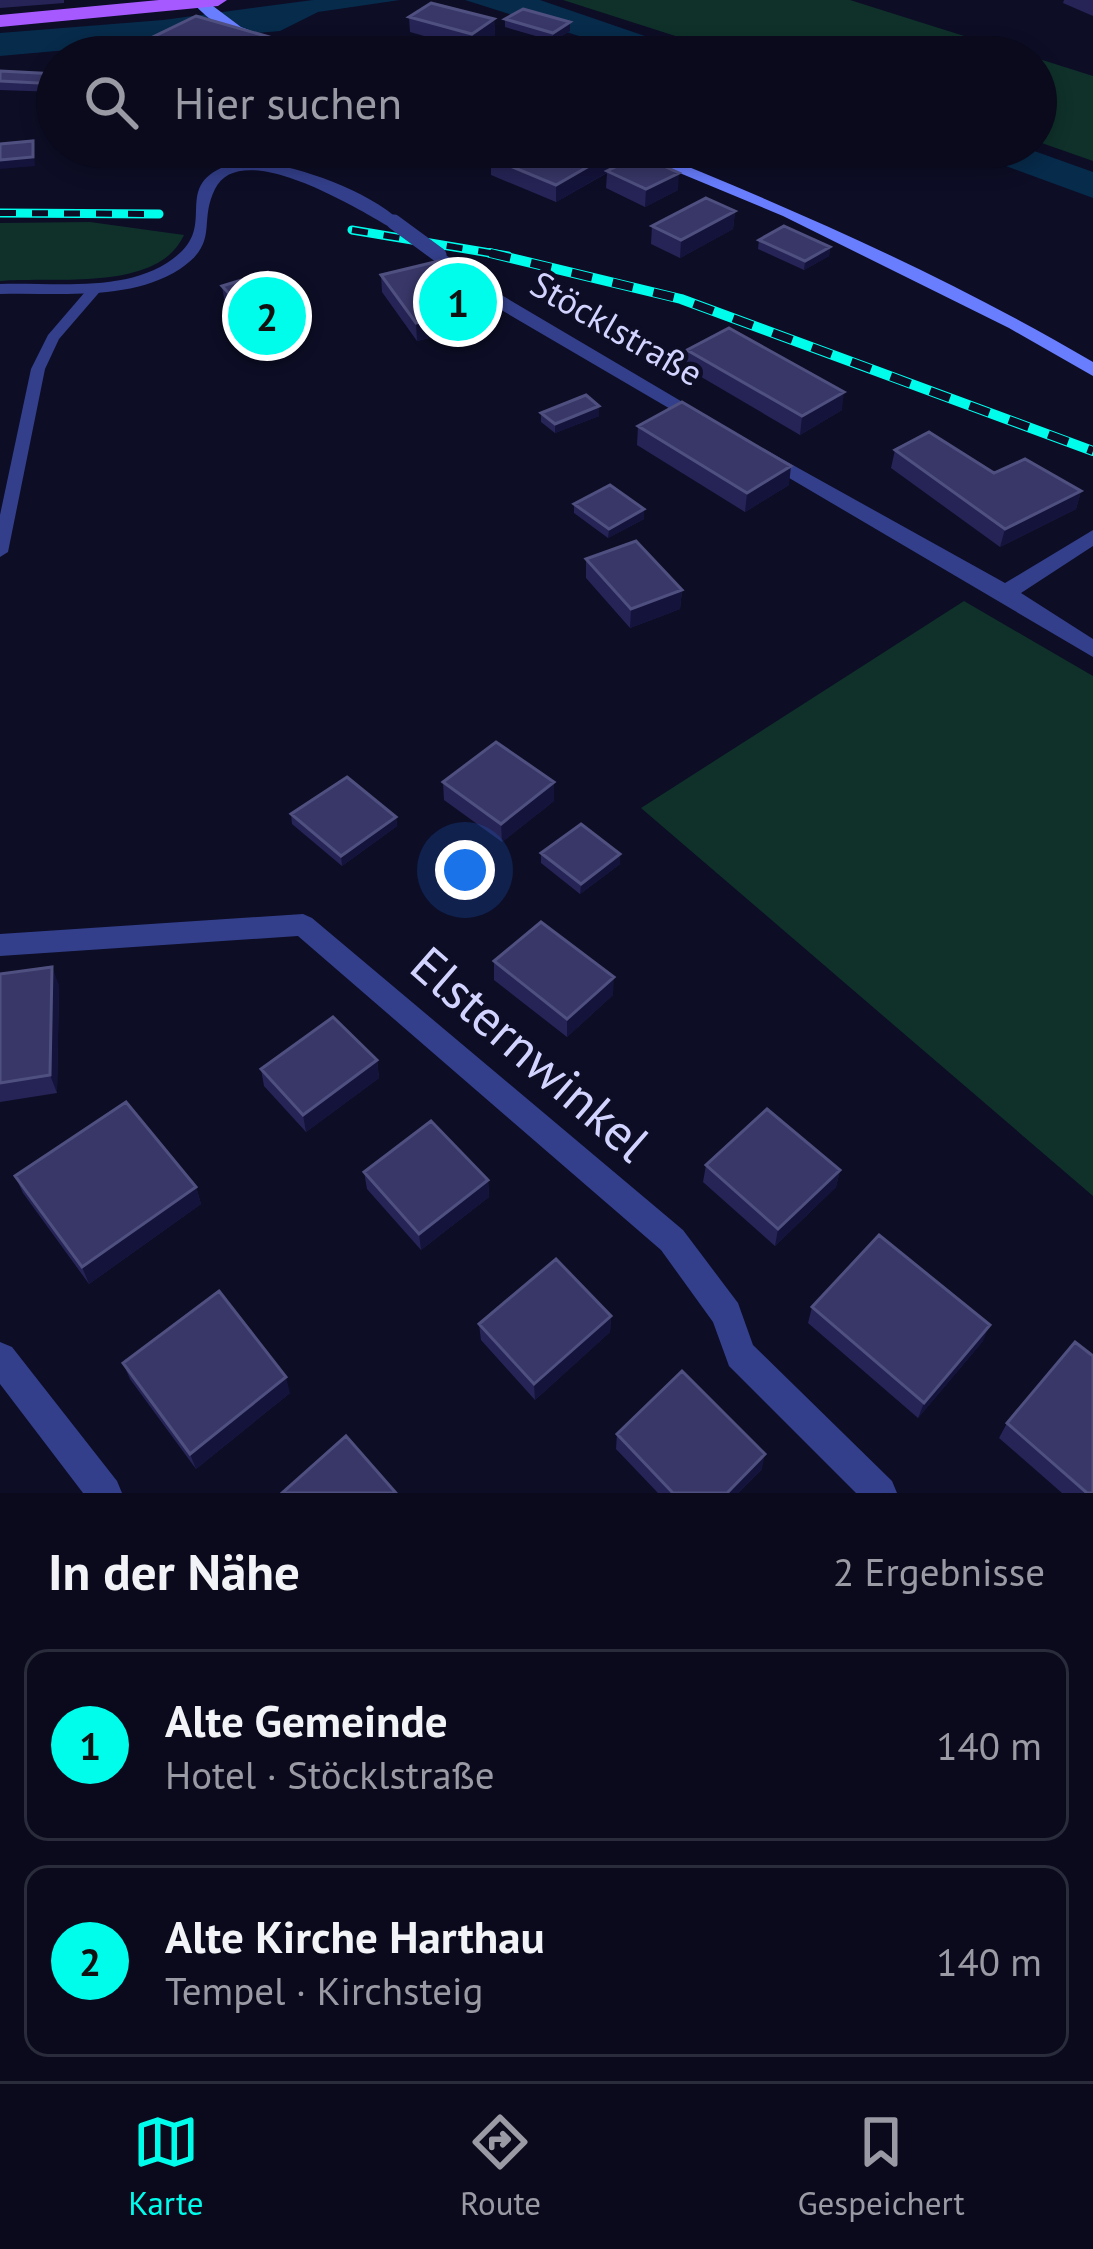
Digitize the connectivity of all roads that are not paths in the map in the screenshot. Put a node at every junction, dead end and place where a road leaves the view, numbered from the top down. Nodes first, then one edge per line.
1 (209, 5) edge
2 (0, 21) edge
3 (255, 36) edge
4 (225, 168) edge
5 (270, 168) edge
6 (678, 168) edge
7 (96, 287) junction
8 (0, 289) edge
9 (1093, 370) edge
10 (724, 432) edge
11 (744, 444) edge
12 (1093, 537) edge
13 (0, 552) edge
14 (1005, 593) junction
15 (1093, 649) edge
16 (0, 946) edge
17 (0, 1358) edge
18 (105, 1493) edge
19 (880, 1493) edge

1 - 2 main road
1 - 3 main road
4 - 7 street, Stöcklstraße, bridge
5 - 10 street, Stöcklstraße, bridge
6 - 9 main road
7 - 8 street
7 - 13 lane
11 - 14 street
12 - 14 street
14 - 15 street
16 - 19 street, Elsternwinkel
17 - 18 street

